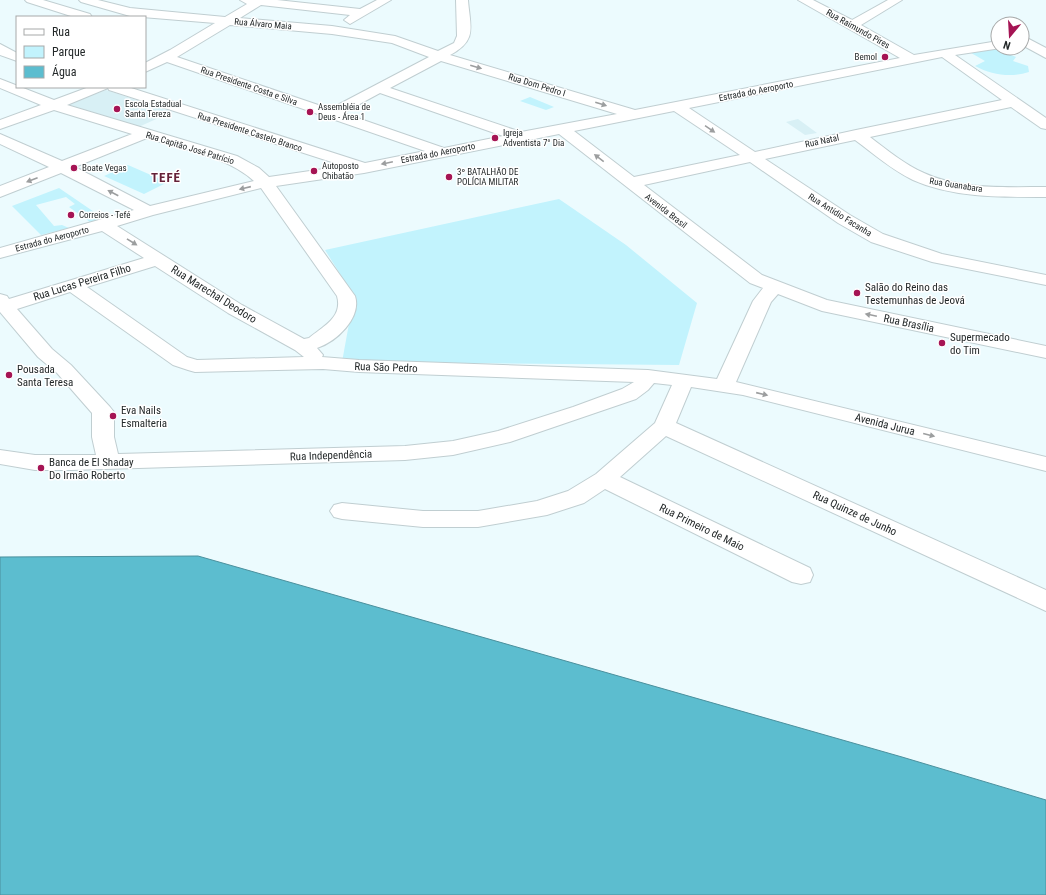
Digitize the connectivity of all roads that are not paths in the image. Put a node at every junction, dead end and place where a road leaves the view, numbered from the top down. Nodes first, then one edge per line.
1 (31, 0) edge
2 (85, 0) edge
3 (128, 0) edge
4 (243, 0) edge
5 (385, 0) edge
6 (462, 0) edge
7 (804, 0) edge
8 (896, 0) edge
9 (260, 1) edge
10 (112, 8) junction
11 (362, 13) junction
12 (81, 16) edge
13 (87, 16) edge
14 (230, 21) junction
15 (852, 25) junction
16 (332, 30) junction
17 (186, 33) dead end
18 (204, 37) junction
19 (1046, 37) edge
20 (1030, 40) edge
21 (1030, 45) edge
22 (990, 46) edge
23 (0, 48) edge
24 (944, 53) junction
25 (1046, 54) edge
26 (16, 56) edge
27 (439, 56) junction
28 (167, 58) junction
29 (911, 60) junction
30 (146, 68) edge
31 (0, 83) edge
32 (99, 88) edge
33 (117, 88) edge
34 (378, 88) junction
35 (1015, 102) junction
36 (53, 105) junction
37 (678, 107) junction
38 (331, 114) junction
39 (635, 114) junction
40 (0, 125) edge
41 (1046, 125) edge
42 (562, 129) junction
43 (144, 134) junction
44 (856, 134) junction
45 (519, 137) junction
46 (0, 138) edge
47 (440, 151) junction
48 (752, 156) junction
49 (64, 168) junction
50 (364, 168) junction
51 (264, 183) junction
52 (630, 183) junction
53 (0, 192) edge
54 (1046, 192) edge
55 (148, 211) junction
56 (104, 225) junction
57 (0, 252) edge
58 (159, 259) junction
59 (1046, 280) edge
60 (72, 285) junction
61 (773, 288) junction
62 (3, 303) edge
63 (302, 346) junction
64 (1046, 352) edge
65 (323, 363) junction
66 (648, 376) junction
67 (684, 380) junction
68 (724, 386) junction
69 (664, 426) junction
70 (0, 457) edge
71 (108, 460) junction
72 (1046, 464) edge
73 (604, 479) junction
74 (342, 511) dead end
75 (801, 576) dead end
76 (1046, 601) edge

1 - 12 street
2 - 10 street, Rua Álvaro Maia
3 - 10 street
4 - 9 street
5 - 11 street
6 - 27 street
7 - 15 street, Rua Raimundo Pires
8 - 15 street
9 - 11 street
9 - 14 street
10 - 13 street
10 - 14 street, Rua Álvaro Maia
11 - 16 street
14 - 16 street, Rua Álvaro Maia
14 - 18 street
15 - 29 street, Rua Raimundo Pires
16 - 27 street, Rua Álvaro Maia
17 - 18 street
18 - 28 street
19 - 20 street
21 - 25 street
22 - 24 street, Estrada do Aeroporto
23 - 26 street
24 - 29 street, Estrada do Aeroporto
24 - 35 street
27 - 34 street
27 -> 39 street, Rua Dom Pedro I
28 - 30 street
28 - 38 street, Rua Presidente Costa e Silva
29 - 37 street, Estrada do Aeroporto
31 - 36 street, Rua Capitão José Patrício
32 - 36 street
33 - 50 street, Rua Presidente Castelo Branco
34 - 38 street
34 - 45 street
35 - 41 street
35 - 44 street, Rua Natal
36 - 40 street
36 - 43 street, Rua Capitão José Patrício
37 - 39 street, Estrada do Aeroporto
37 -> 48 street, Rua Antidio Facanha
38 - 47 street, Rua Presidente Costa e Silva
39 - 42 street, Estrada do Aeroporto
42 - 45 street, Estrada do Aeroporto
52 -> 42 street, Avenida Brasil
43 - 49 street
43 - 51 street, Rua Capitão José Patrício
44 - 48 street, Rua Natal
44 - 54 street, Rua Guanabara
45 - 47 street, Estrada do Aeroporto
46 - 49 street
47 -> 50 street, Estrada do Aeroporto
48 - 52 street, Rua Natal
48 - 59 street, Rua Antidio Facanha
49 -> 53 street
55 -> 49 street
50 - 51 street, Estrada do Aeroporto
51 -> 55 street, Estrada do Aeroporto
51 - 63 street, Rua Capitão José Patrício
52 - 61 street, Avenida Brasil
55 - 56 street, Estrada do Aeroporto
56 - 57 street, Estrada do Aeroporto
56 -> 58 street, Rua Marechal Deodoro
58 - 60 street, Rua Lucas Pereira Filho
58 - 63 street, Rua Marechal Deodoro
60 - 62 street, Rua Lucas Pereira Filho
60 - 65 street, Rua São Pedro
64 -> 61 street, Rua Brasília
61 - 68 street
62 - 71 street
63 - 65 street, Rua Marechal Deodoro
65 - 66 street, Rua São Pedro
66 - 67 street, Rua São Pedro
66 - 71 street, Rua Independência
67 - 68 street, Rua São Pedro
67 - 69 street
68 -> 72 street, Avenida Jurua
69 - 73 street
69 - 76 street, Rua Quinze de Junho
70 - 71 street, Rua Independência
73 - 74 street
73 - 75 street, Rua Primeiro de Maio

